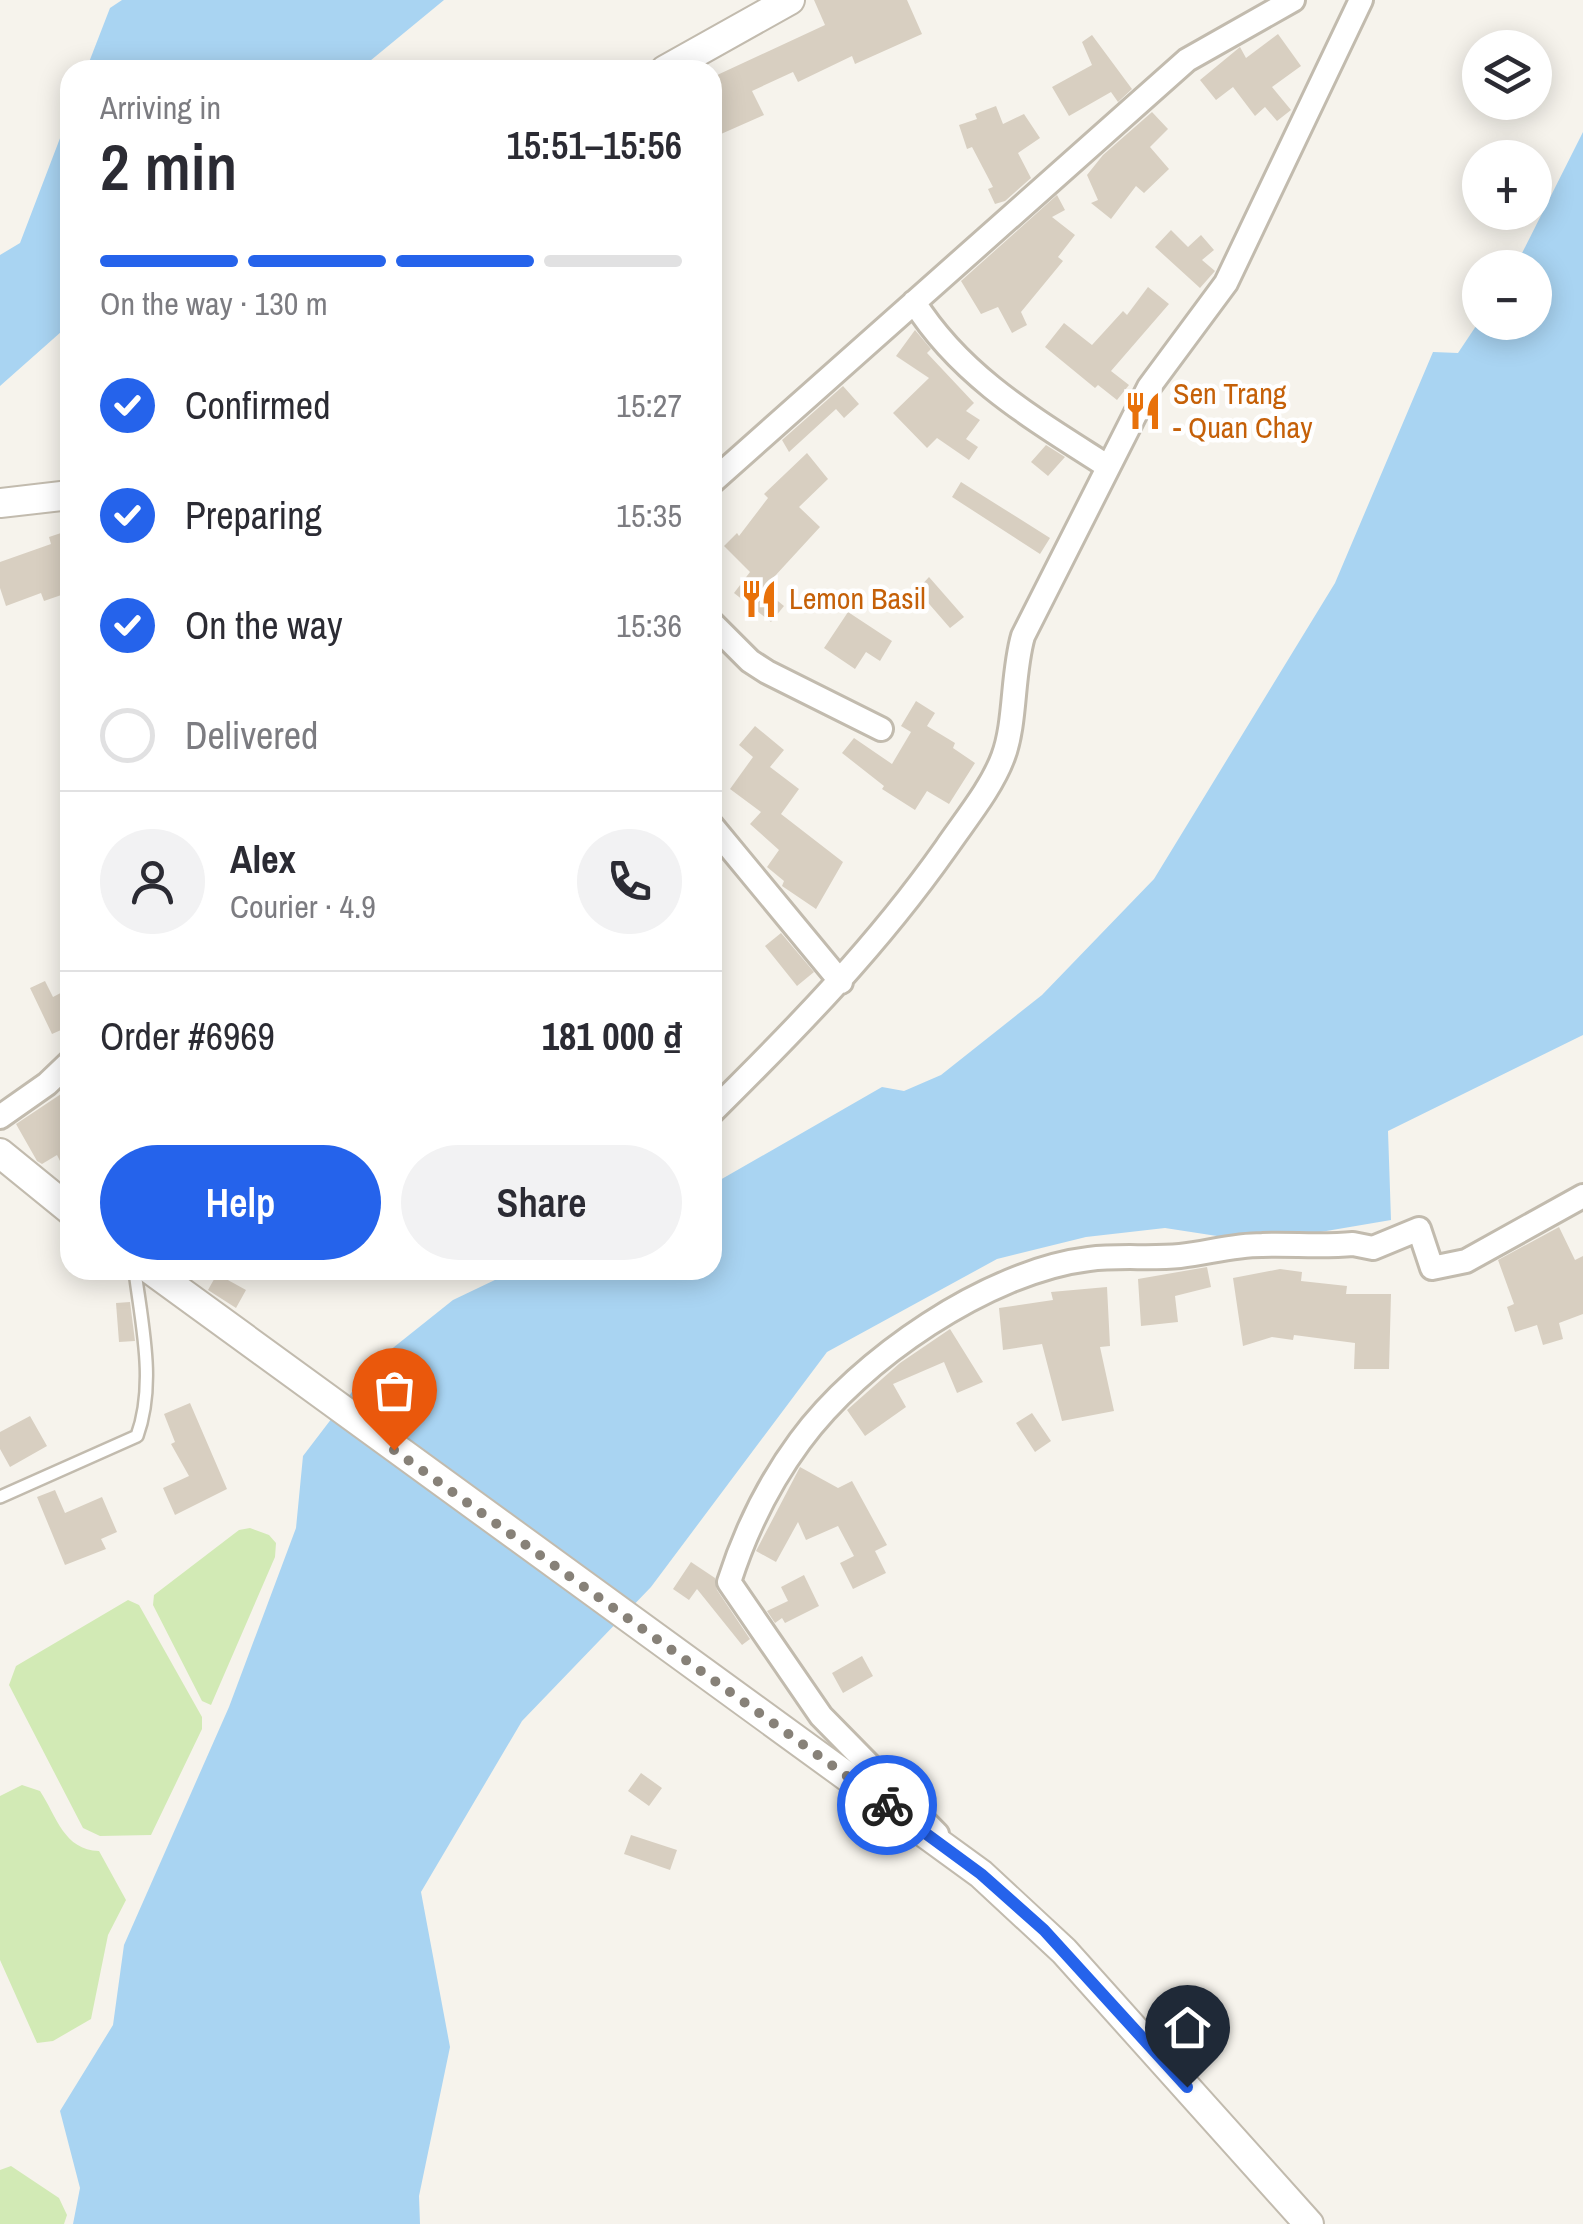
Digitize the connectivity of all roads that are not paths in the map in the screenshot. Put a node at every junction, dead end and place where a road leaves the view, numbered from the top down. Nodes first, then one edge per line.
1 (790, 0) edge
2 (1293, 0) edge
3 (1361, 0) edge
4 (683, 60) edge
5 (914, 302) junction
6 (1106, 466) junction
7 (722, 473) edge
8 (60, 496) edge
9 (0, 503) edge
10 (722, 633) edge
11 (881, 730) dead end
12 (722, 838) edge
13 (841, 982) junction
14 (60, 1071) edge
15 (722, 1102) edge
16 (0, 1116) edge
17 (0, 1153) edge
18 (1583, 1196) edge
19 (60, 1202) edge
20 (136, 1280) edge
21 (164, 1280) edge
22 (0, 1497) edge
23 (956, 1855) junction
24 (1309, 2224) edge

1 - 4 street
2 - 5 street
3 - 6 street
5 - 6 street
5 - 7 street
6 - 13 street
8 - 9 street
10 - 11 street
12 - 13 street
13 - 15 street
14 - 16 street
17 - 19 street
18 - 23 street
20 - 22 lane
21 - 23 street
23 - 24 street

